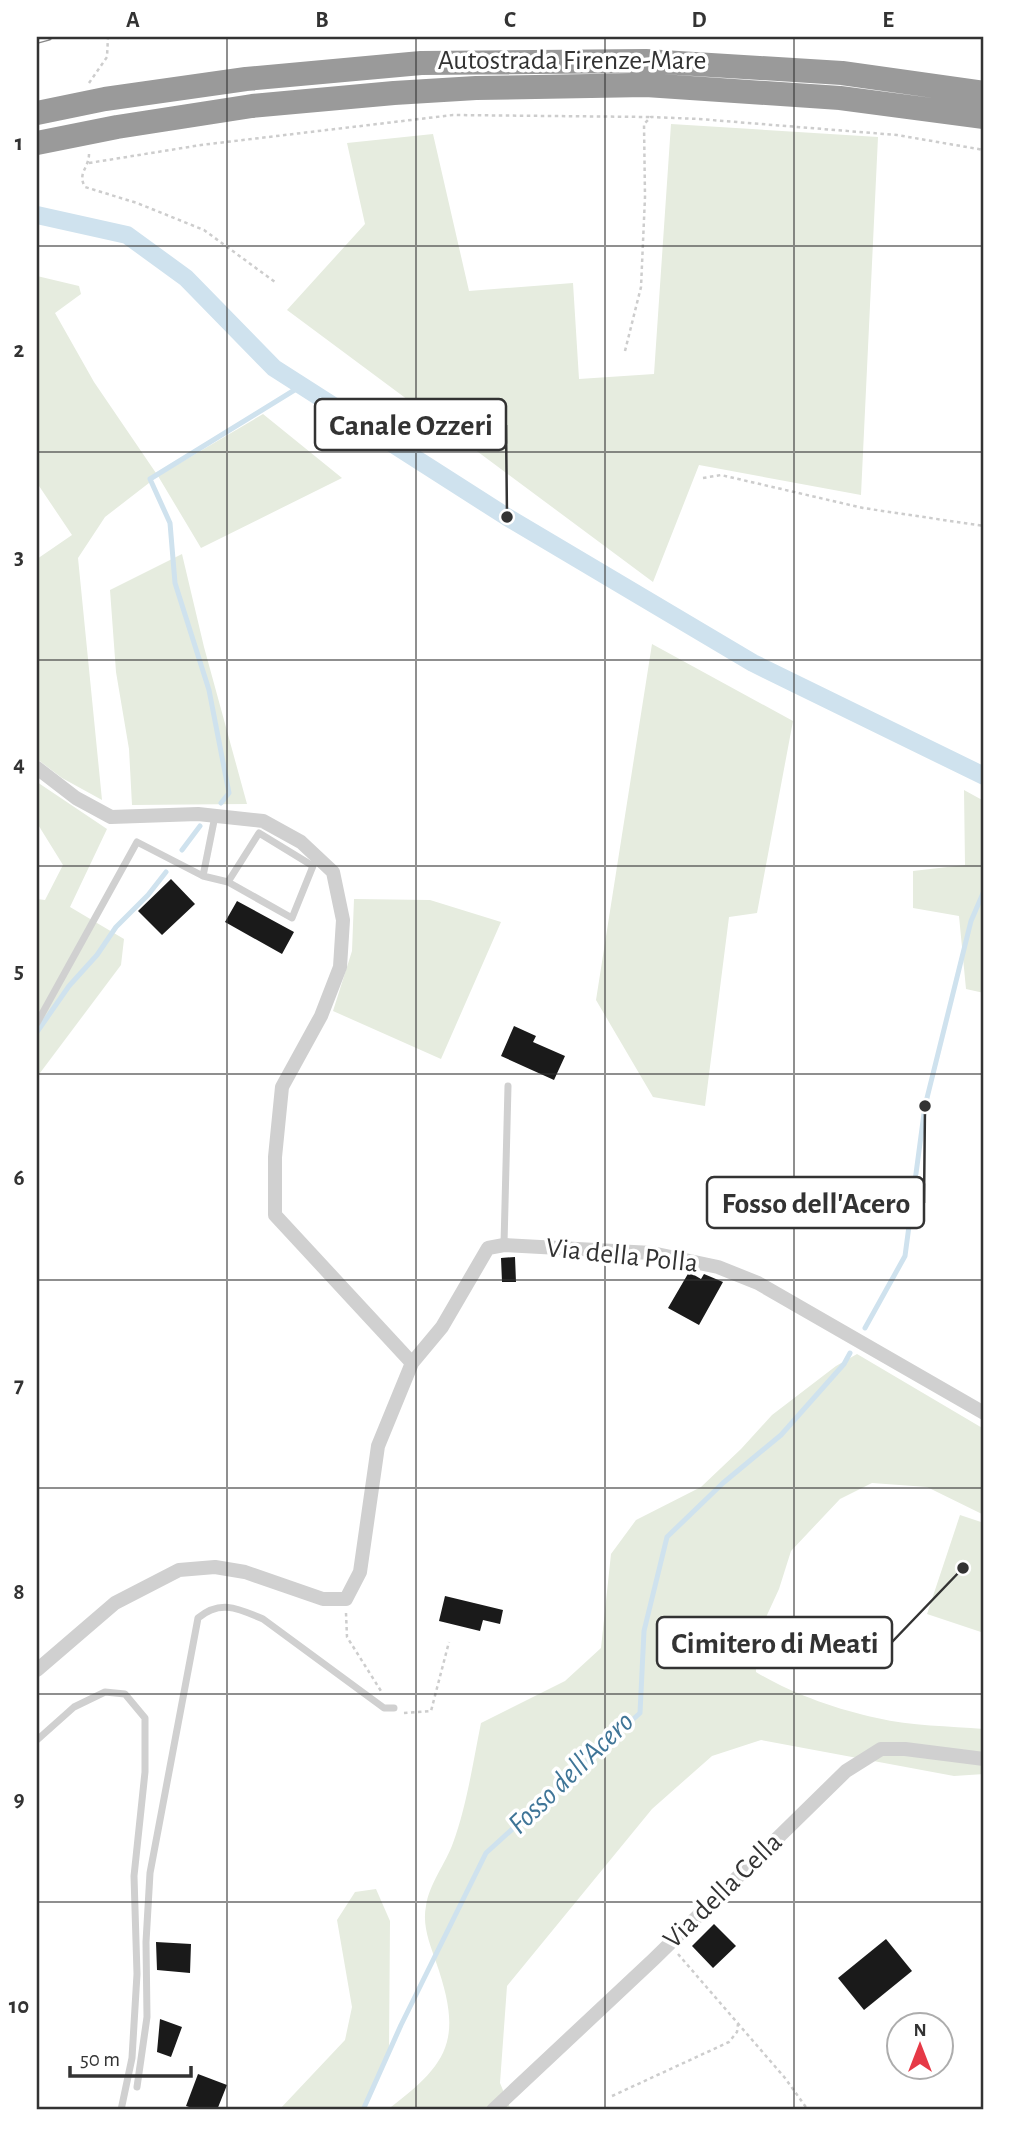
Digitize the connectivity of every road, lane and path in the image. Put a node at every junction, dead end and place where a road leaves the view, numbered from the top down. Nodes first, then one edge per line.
1 (108, 37) edge
2 (89, 80) dead end
3 (984, 93) edge
4 (37, 113) edge
5 (651, 117) junction
6 (984, 117) edge
7 (37, 143) edge
8 (984, 150) edge
9 (89, 151) dead end
10 (89, 163) junction
11 (275, 282) dead end
12 (625, 351) dead end
13 (703, 478) dead end
14 (984, 526) edge
15 (37, 768) edge
16 (215, 816) junction
17 (203, 876) junction
18 (228, 882) junction
19 (37, 1023) edge
20 (508, 1086) dead end
21 (503, 1245) junction
22 (412, 1363) junction
23 (984, 1413) edge
24 (346, 1599) junction
25 (449, 1642) dead end
26 (37, 1670) edge
27 (394, 1708) junction
28 (37, 1740) edge
29 (984, 1759) edge
30 (669, 1944) junction
31 (738, 2024) junction
32 (137, 2087) dead end
33 (612, 2096) dead end
34 (121, 2110) edge
35 (493, 2110) edge
36 (808, 2110) edge

1 - 2 path
3 - 4 highway, Autostrada Firenze-Mare
5 - 8 path
5 - 10 path
5 - 12 path
6 - 7 highway, Autostrada Firenze-Mare
9 - 10 path
10 - 11 path
13 - 14 path
15 - 16 street
16 - 17 lane
16 - 22 street
17 - 18 lane
17 - 19 lane
18 - 18 lane
20 - 21 lane
21 - 22 street
21 - 23 street, Via della Polla
22 - 24 street
24 - 26 street
24 - 27 path
25 - 27 path
27 - 32 lane
28 - 34 lane
29 - 30 street, Via della Cella
30 - 31 path
30 - 35 street, Via della Cella
31 - 33 path
31 - 36 path

